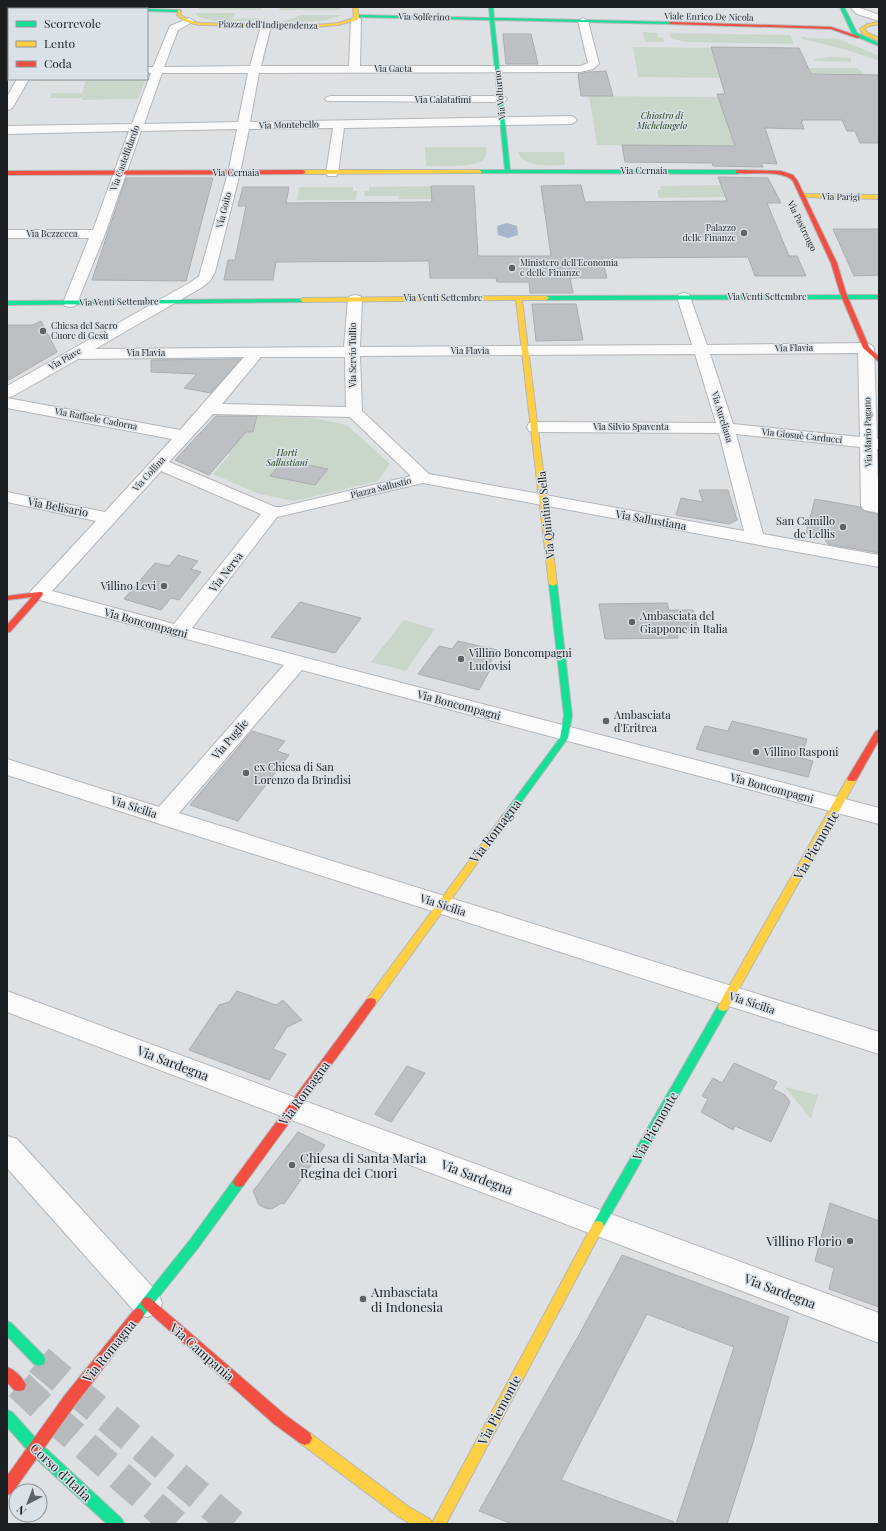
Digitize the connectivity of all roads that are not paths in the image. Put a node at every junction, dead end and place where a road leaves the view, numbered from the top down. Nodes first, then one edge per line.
1 (842, 7) edge
2 (855, 7) edge
3 (7, 8) edge
4 (63, 8) edge
5 (180, 9) edge
6 (148, 10) edge
7 (356, 13) edge
8 (492, 13) edge
9 (879, 18) edge
10 (583, 21) junction
11 (189, 22) junction
12 (879, 23) edge
13 (850, 25) junction
14 (266, 26) junction
15 (859, 37) junction
16 (879, 40) edge
17 (879, 45) edge
18 (354, 69) junction
19 (152, 70) edge
20 (254, 70) junction
21 (497, 70) junction
22 (22, 80) edge
23 (500, 99) junction
24 (331, 100) dead end
25 (386, 100) junction
26 (7, 107) edge
27 (571, 120) dead end
28 (503, 121) junction
29 (339, 124) junction
30 (365, 124) junction
31 (243, 126) junction
32 (136, 128) junction
33 (7, 130) edge
34 (739, 171) joint
35 (508, 172) junction
36 (7, 173) edge
37 (120, 173) junction
38 (234, 173) junction
39 (332, 173) junction
40 (803, 196) junction
41 (879, 197) edge
42 (7, 234) edge
43 (98, 234) junction
44 (834, 263) junction
45 (849, 279) dead end
46 (819, 288) dead end
47 (866, 288) dead end
48 (879, 290) edge
49 (684, 297) junction
50 (795, 297) junction
51 (879, 297) edge
52 (519, 298) junction
53 (845, 298) junction
54 (355, 299) junction
55 (165, 301) junction
56 (7, 303) edge
57 (70, 303) junction
58 (866, 348) junction
59 (700, 349) junction
60 (526, 351) junction
61 (258, 352) junction
62 (352, 352) junction
63 (74, 354) junction
64 (879, 360) edge
65 (7, 393) edge
66 (7, 403) edge
67 (209, 409) junction
68 (354, 412) junction
69 (535, 427) junction
70 (726, 428) junction
71 (184, 436) junction
72 (874, 443) edge
73 (159, 464) junction
74 (423, 478) junction
75 (7, 497) edge
76 (544, 500) junction
77 (879, 508) edge
78 (272, 512) junction
79 (110, 518) junction
80 (755, 539) junction
81 (879, 561) edge
82 (39, 594) junction
83 (7, 598) edge
84 (7, 630) edge
85 (179, 631) junction
86 (297, 662) junction
87 (565, 732) junction
88 (879, 732) edge
89 (7, 767) edge
90 (838, 806) junction
91 (164, 816) junction
92 (879, 816) edge
93 (441, 904) junction
94 (730, 995) junction
95 (7, 1001) edge
96 (879, 1043) edge
97 (292, 1108) junction
98 (7, 1148) edge
99 (600, 1223) junction
100 (147, 1304) junction
101 (7, 1327) edge
102 (879, 1328) edge
103 (39, 1360) tunnel mouth
104 (7, 1373) edge
105 (19, 1385) tunnel mouth
106 (7, 1417) edge
107 (35, 1448) junction
108 (7, 1468) edge
109 (14, 1477) junction
110 (7, 1488) edge
111 (408, 1520) edge
112 (117, 1524) edge
113 (438, 1524) edge

1 - 13 street
2 - 9 street
3 - 4 street
5 - 6 street
5 - 11 street
7 - 8 street, Via Solferino
7 - 14 street, Piazza dell'Indipendenza
7 - 18 street
8 - 10 street, Viale Enrico De Nicola
8 - 13 street, Viale Enrico De Nicola
8 - 21 street, Via Volturno
10 - 15 street, Viale Enrico De Nicola
10 - 21 street, Via Gaeta
11 - 14 street, Piazza dell'Indipendenza
11 - 19 street, Via Castelfidardo
12 - 16 street
13 - 15 street
14 - 20 street, Via Goito
15 - 17 street, Viale Enrico De Nicola
18 - 20 street, Via Gaeta
18 - 21 street, Via Gaeta
19 - 20 street, Via Gaeta
19 - 32 street, Via Castelfidardo
20 - 31 street, Via Goito
21 - 23 street, Via Volturno
22 - 26 street
23 - 25 street, Via Calatafimi
23 - 28 street, Via Volturno
24 - 25 street, Via Calatafimi
25 - 30 street
27 - 28 street, Via Montebello
28 - 30 street, Via Montebello
28 - 35 street, Via Volturno
29 - 30 street, Via Montebello
29 - 31 street, Via Montebello
29 - 39 street
31 - 32 street, Via Montebello
31 - 38 street, Via Goito
32 - 33 street, Via Montebello
32 - 37 street, Via Castelfidardo
34 - 35 street, Via Cernaia
34 - 40 street, Via Pastrengo
35 - 39 street, Via Cernaia
36 - 37 street, Via Cernaia
37 - 38 street, Via Cernaia
37 - 43 street, Via Castelfidardo
38 - 39 street, Via Cernaia
38 - 55 street, Via Goito
40 - 41 street, Via Parigi
40 - 44 street, Via Pastrengo
42 - 43 street, Via Bezzecca
43 - 57 street, Via Castelfidardo
44 - 45 street, Via Pastrengo
44 - 53 street, Via Pastrengo
46 - 50 street
47 - 48 street
49 - 50 street, Via Venti Settembre
49 - 52 street, Via Venti Settembre
49 - 59 street, Via Aureliana
50 - 53 street, Via Venti Settembre
51 - 53 street, Via Venti Settembre
52 - 54 street, Via Venti Settembre
52 - 60 street, Via Quintino Sella
53 - 58 street, Via Pastrengo
54 - 55 street, Via Venti Settembre
54 - 62 street, Via Servio Tullio
55 - 57 street, Via Venti Settembre
55 - 63 street, Via Piave
56 - 57 street, Via Venti Settembre
58 - 59 street, Via Flavia
58 - 64 street
58 - 72 street, Via Mario Pagano
59 - 60 street, Via Flavia
59 - 70 street, Via Aureliana
60 - 62 street, Via Flavia
60 - 69 street, Via Quintino Sella
61 - 62 street, Via Flavia
61 - 63 street, Via Flavia
61 - 67 street, Via Collina
62 - 68 street, Via Servio Tullio
63 - 65 street, Via Piave
66 - 71 street, Via Raffaele Cadorna
67 - 68 street
67 - 71 street, Via Collina
68 - 74 street, Piazza Sallustio
69 - 70 street, Via Silvio Spaventa
69 - 76 street, Via Quintino Sella
70 - 72 street, Via Giosuè Carducci
70 - 80 street, Via Aureliana
71 - 73 street, Via Collina
72 - 77 street, Via Mario Pagano
73 - 78 street
73 - 79 street, Via Collina
74 - 76 street, Via Sallustiana
74 - 78 street, Piazza Sallustio
75 - 79 street, Via Belisario
76 - 80 street, Via Sallustiana
76 - 87 street, Via Quintino Sella
78 - 85 street, Via Nerva
79 - 82 street, Via Collina
80 - 81 street, Via Sallustiana
82 - 83 street
82 - 84 street
82 - 85 street, Via Boncompagni
85 - 86 street, Via Boncompagni
86 - 87 street, Via Boncompagni
86 - 91 street, Via Puglie
87 - 90 street, Via Boncompagni
87 - 93 street, Via Romagna
88 - 90 street, Via Piemonte
89 - 91 street, Via Sicilia
90 - 92 street, Via Boncompagni
90 - 94 street, Via Piemonte
91 - 93 street, Via Sicilia
93 - 94 street, Via Sicilia
93 - 97 street, Via Romagna
94 - 96 street, Via Sicilia
94 - 99 street, Via Piemonte
95 - 97 street, Via Sardegna
97 - 99 street, Via Sardegna
97 - 100 street, Via Romagna
98 - 100 street, Via Campania
99 - 102 street, Via Sardegna
99 - 113 street, Via Piemonte
100 - 107 street, Via Romagna
100 - 111 street, Via Campania
101 - 103 street
104 - 105 street
106 - 107 street, Corso d'Italia
107 - 109 street, Via Romagna
107 - 112 street, Corso d'Italia
108 - 109 street
109 - 110 street, Via Romagna

